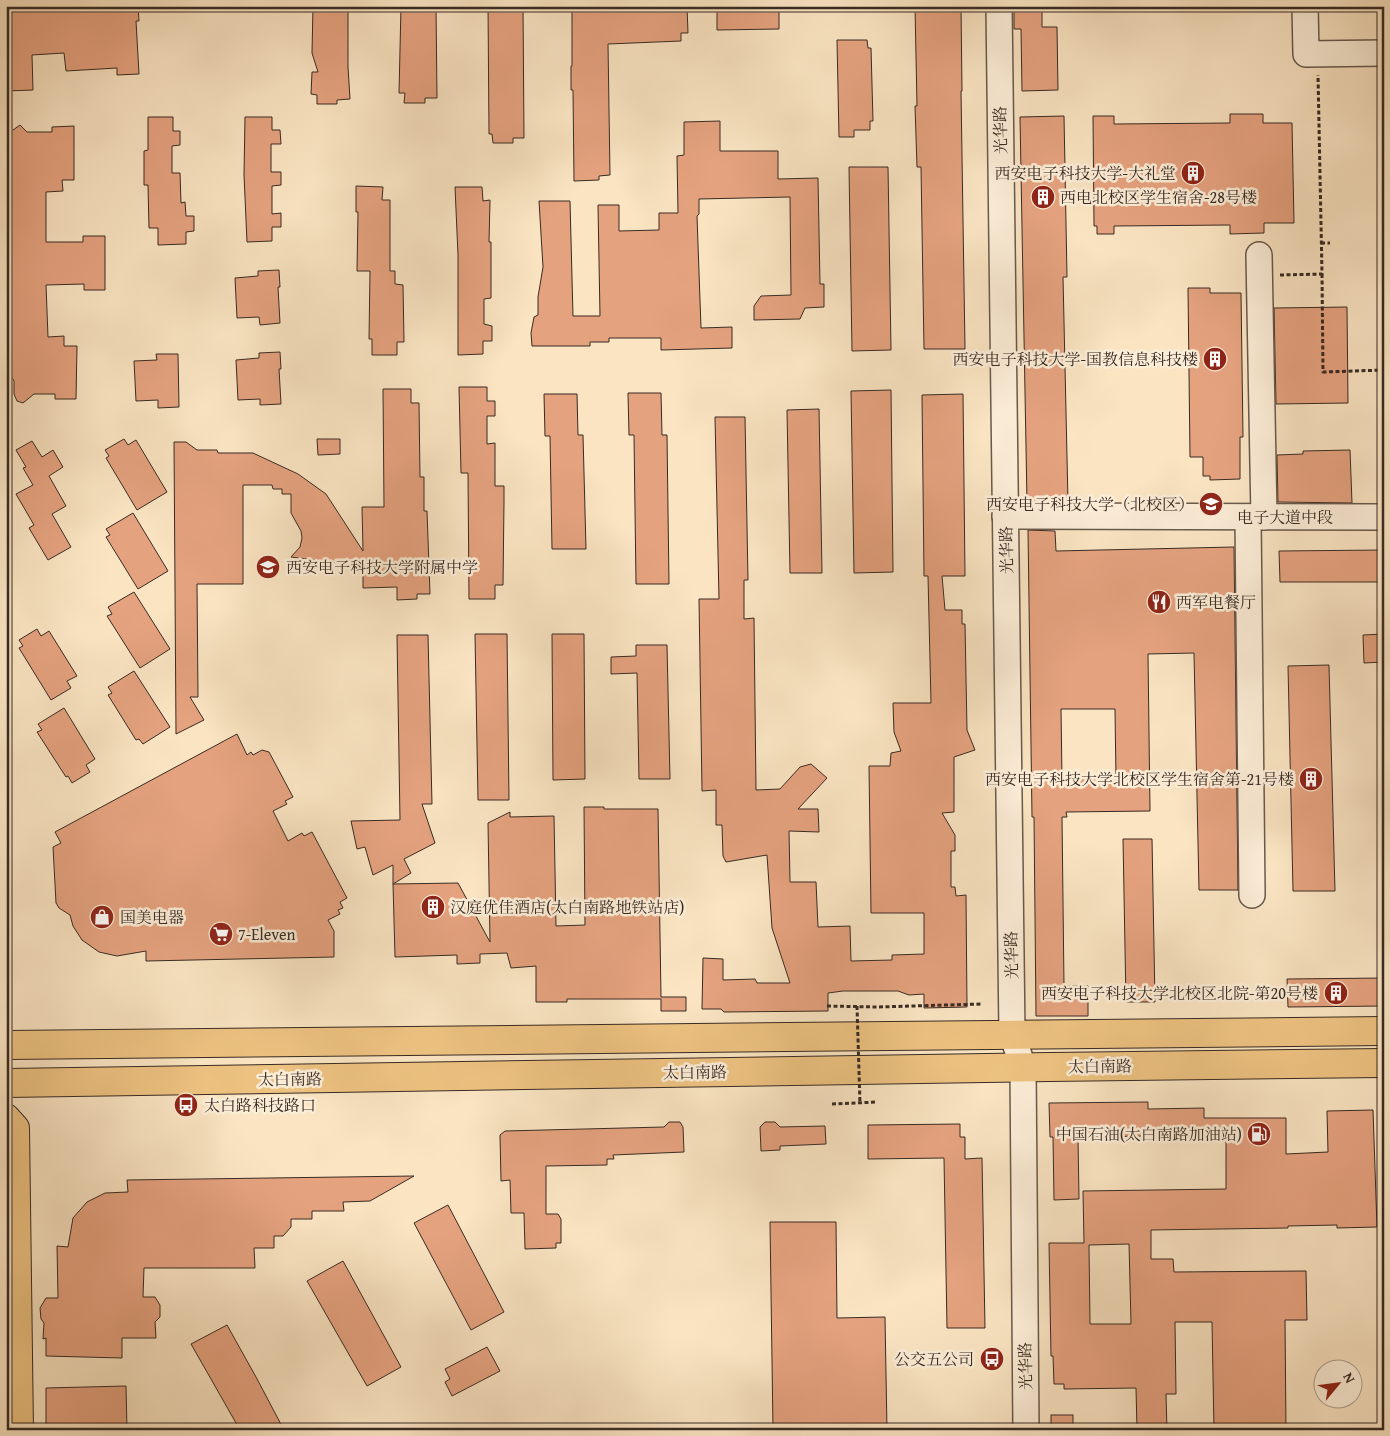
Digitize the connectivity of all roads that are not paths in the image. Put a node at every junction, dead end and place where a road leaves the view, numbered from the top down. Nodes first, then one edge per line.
1 (999, 6) edge
2 (1306, 6) edge
3 (1384, 53) edge
4 (1259, 265) road end
5 (1005, 516) junction
6 (1256, 517) junction
7 (1384, 517) edge
8 (1252, 894) dead end
9 (1384, 1031) edge
10 (1012, 1034) junction
11 (6, 1045) edge
12 (1384, 1064) edge
13 (1014, 1067) junction
14 (6, 1083) edge
15 (6, 1118) edge
16 (20, 1430) edge
17 (1010, 1430) edge
18 (1026, 1430) edge

1 - 5 street, 光华路
2 - 3 street
4 - 6 street
5 - 6 street, 电子大道中段
5 - 10 street, 光华路
6 - 7 street, 电子大道中段
6 - 8 street
9 - 10 main road, 太白南路
10 - 11 main road, 太白南路
10 - 13 street, 光华路
12 - 13 main road, 太白南路
13 - 14 main road, 太白南路
13 - 17 street, 光华路
13 - 18 street, 光华路
15 - 16 main road

